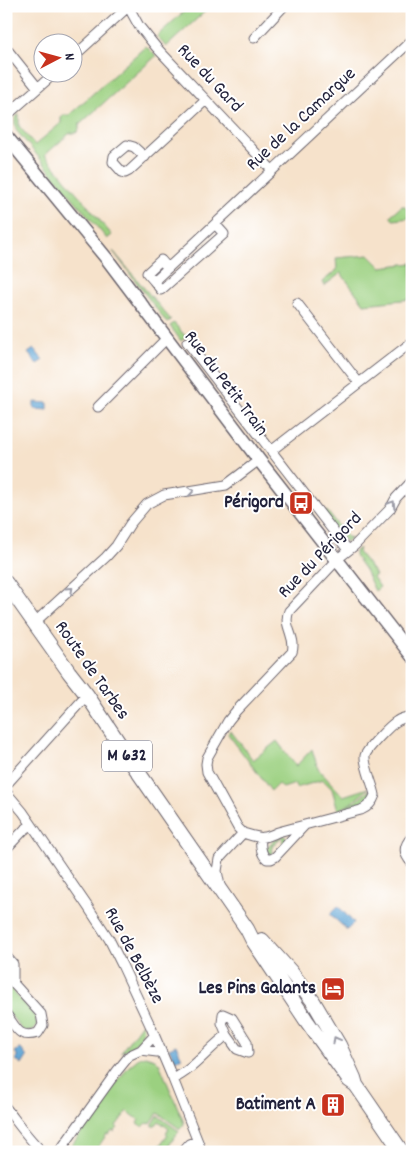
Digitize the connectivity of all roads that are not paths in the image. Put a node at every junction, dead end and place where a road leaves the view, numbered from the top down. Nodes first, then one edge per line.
1 (128, 6) edge
2 (284, 6) edge
3 (254, 38) dead end
4 (412, 40) edge
5 (6, 48) edge
6 (82, 49) edge
7 (45, 82) edge
8 (38, 88) junction
9 (206, 100) junction
10 (6, 116) edge
11 (6, 136) edge
12 (145, 157) dead end
13 (272, 170) junction
14 (215, 224) junction
15 (298, 303) dead end
16 (167, 338) junction
17 (187, 342) dead end
18 (412, 342) edge
19 (359, 383) junction
20 (98, 407) dead end
21 (271, 451) junction
22 (259, 460) junction
23 (412, 482) edge
24 (348, 550) junction
25 (337, 560) junction
26 (6, 583) edge
27 (34, 623) junction
28 (412, 656) edge
29 (87, 695) junction
30 (412, 716) edge
31 (6, 785) edge
32 (6, 792) edge
33 (31, 825) junction
34 (304, 826) junction
35 (243, 833) junction
36 (412, 837) edge
37 (261, 838) junction
38 (6, 849) edge
39 (412, 863) edge
40 (221, 892) junction
41 (247, 929) junction
42 (6, 956) edge
43 (306, 991) junction
44 (294, 1000) junction
45 (319, 1011) junction
46 (6, 1014) edge
47 (306, 1020) junction
48 (227, 1034) dead end
49 (154, 1036) junction
50 (141, 1050) junction
51 (160, 1050) junction
52 (173, 1079) junction
53 (356, 1085) junction
54 (6, 1108) edge
55 (198, 1140) junction
56 (43, 1152) edge
57 (58, 1152) edge
58 (182, 1152) edge
59 (202, 1152) edge
60 (402, 1152) edge

1 - 6 street
1 - 9 street, Rue du Gard
2 - 3 street
4 - 13 street, Rue de la Camargue
5 - 8 street
7 - 8 street
8 - 10 street
9 - 12 street
9 - 13 street, Rue du Gard
11 - 16 street, Rue du Petit Train
13 - 14 street, Rue de la Camargue
14 - 14 street, Rue de la Camargue
15 - 19 street
16 - 20 street
16 - 22 street, Rue du Petit Train
17 - 21 street
18 - 19 street
19 - 21 street
21 - 24 street
22 - 25 street, Rue du Petit Train
27 -> 22 street
24 -> 23 street, Rue du Périgord
24 - 25 street, Rue du Périgord
25 - 28 street, Rue du Petit Train
25 - 35 street, Rue du Périgord
26 - 27 main road, Route de Tarbes / M 632
27 - 29 main road, Route de Tarbes / M 632
29 - 31 street
29 - 40 main road, Route de Tarbes / M 632
30 - 34 street
32 - 33 street, Rue de Belbèze
33 - 38 street
33 - 49 street, Rue de Belbèze
34 - 37 street
34 - 37 street
35 - 37 street
35 - 40 street
36 - 39 street
40 - 41 main road, Route de Tarbes / M 632
41 - 43 main road, Route de Tarbes / M 632
41 - 44 main road, Route de Tarbes / M 632
42 - 46 street
43 - 44 main road
43 - 45 main road, Route de Tarbes / M 632
44 - 47 main road, Route de Tarbes / M 632
45 - 47 main road
53 -> 45 main road, Route de Tarbes / M 632
47 - 53 main road, Route de Tarbes / M 632
48 - 52 street
49 - 50 street
49 - 51 street, Rue de Belbèze
50 - 51 street
50 - 57 street
51 - 52 street, Rue de Belbèze
52 - 55 street, Rue de Belbèze
53 - 60 main road, Route de Tarbes / M 632
54 - 56 street
55 - 58 street
55 - 59 street, Rue de Belbèze

